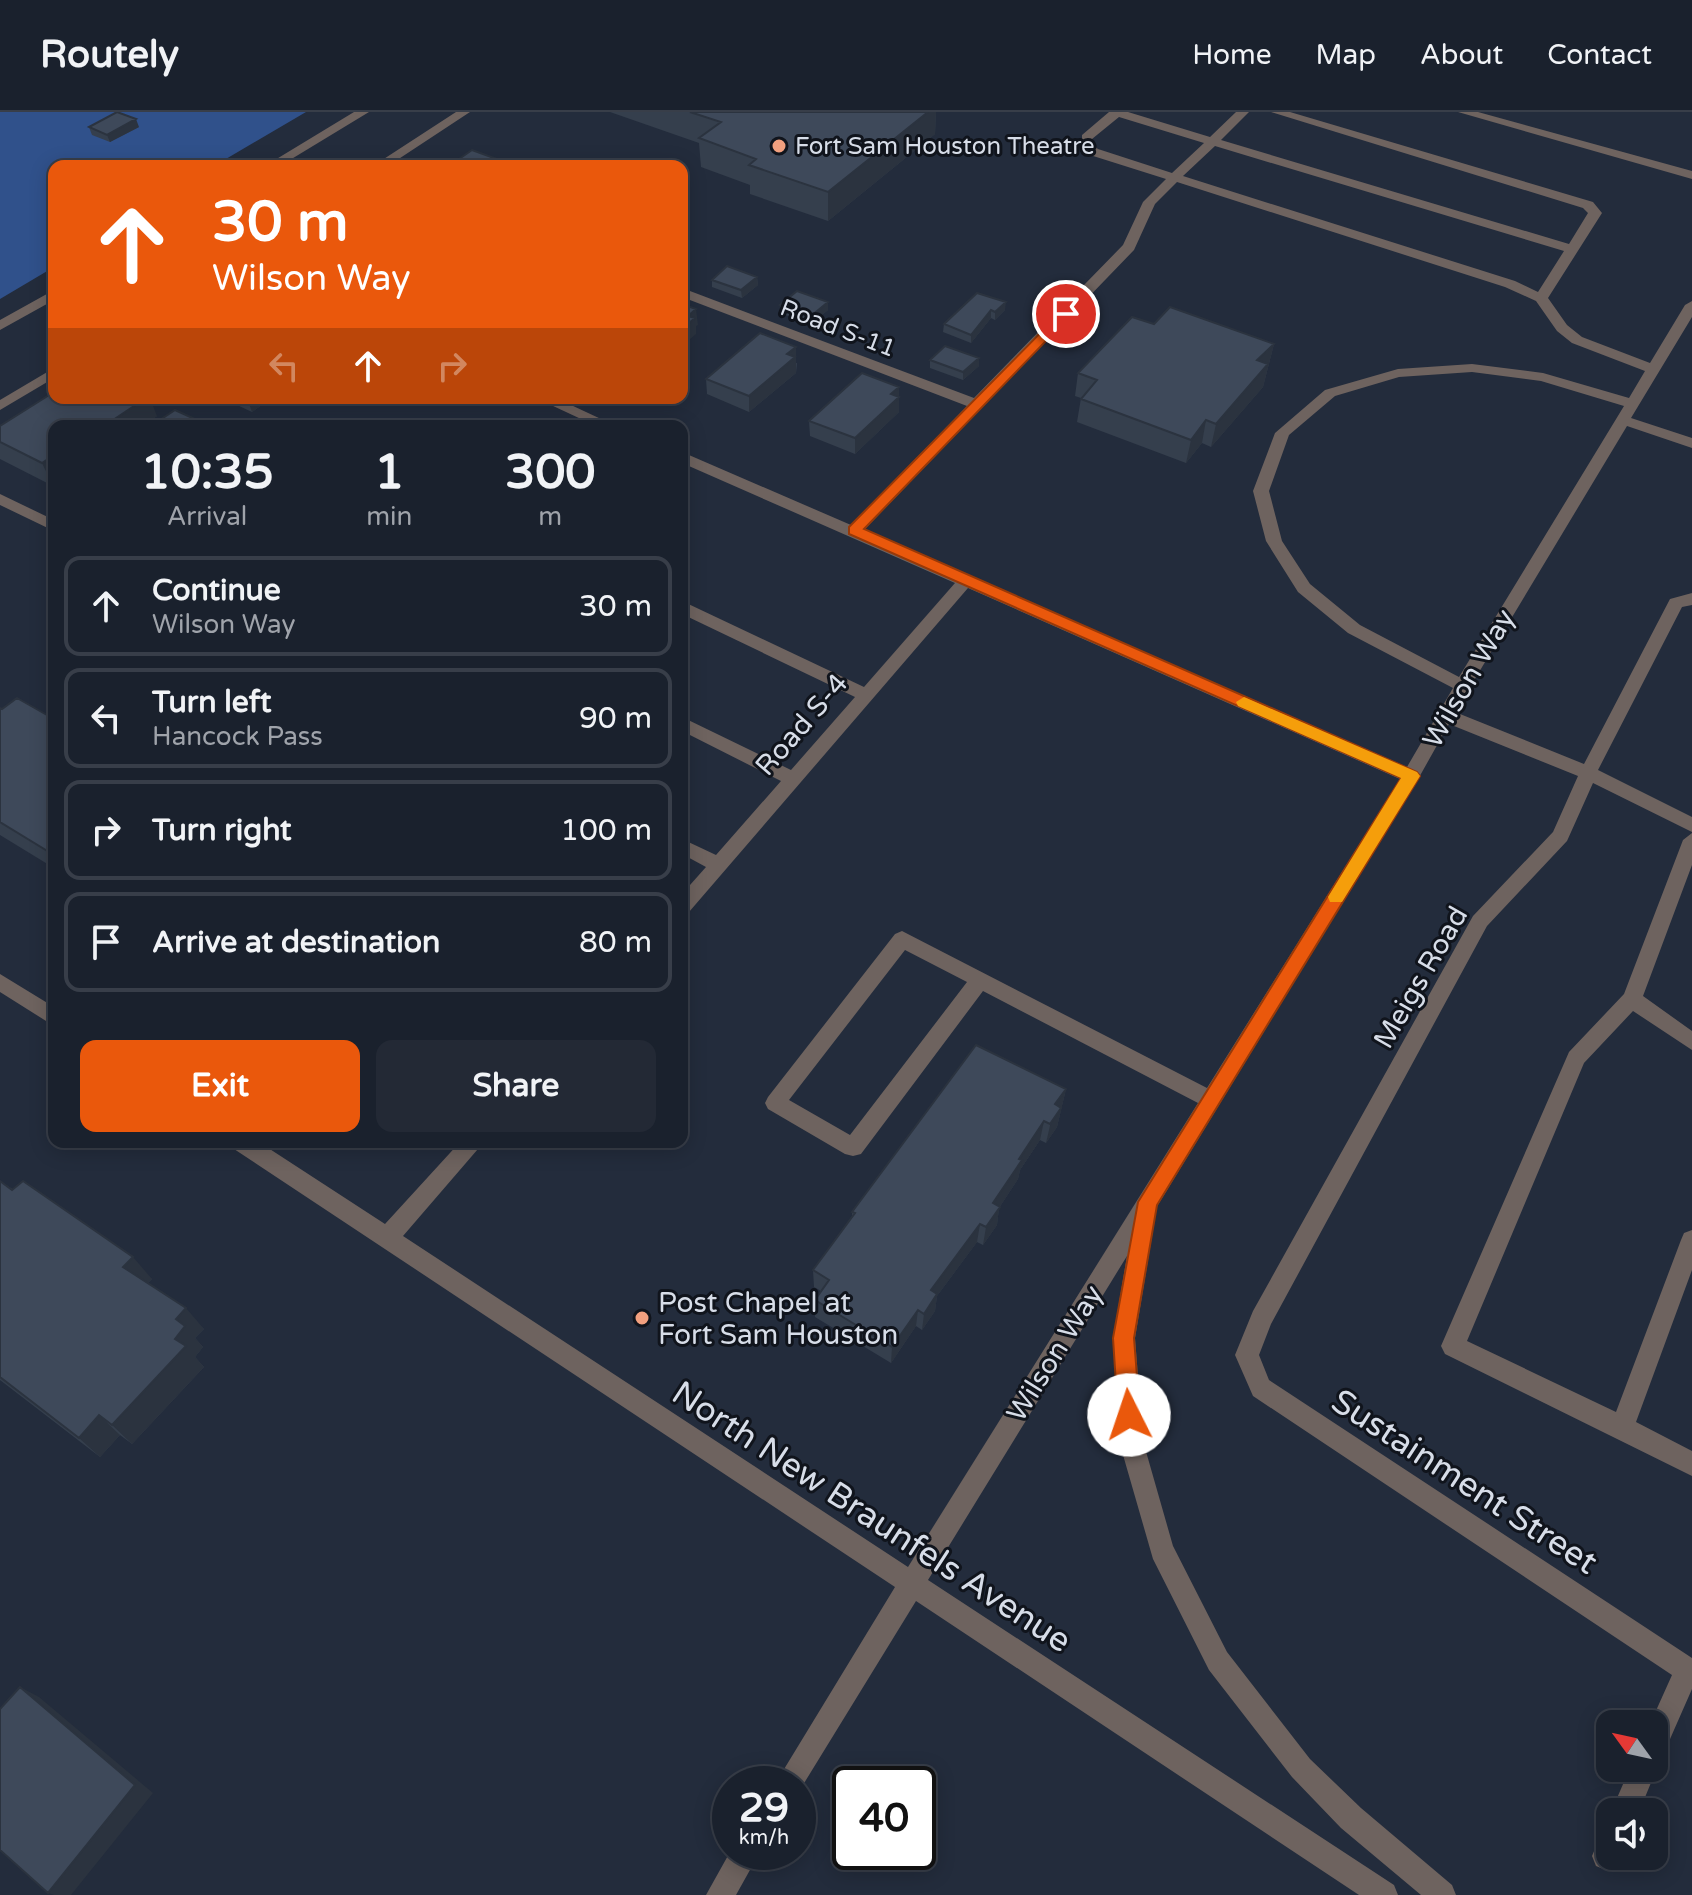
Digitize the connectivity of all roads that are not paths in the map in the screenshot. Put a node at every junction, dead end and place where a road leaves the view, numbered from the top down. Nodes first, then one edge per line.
1 (363, 112) edge
2 (1116, 112) edge
3 (1243, 112) edge
4 (1277, 112) edge
5 (459, 113) edge
6 (1473, 113) edge
7 (1214, 140) junction
8 (281, 160) edge
9 (388, 160) edge
10 (1692, 175) edge
11 (1174, 178) junction
12 (1572, 249) junction
13 (688, 294) edge
14 (48, 298) edge
15 (1541, 298) junction
16 (1692, 305) edge
17 (0, 326) edge
18 (1654, 369) junction
19 (48, 376) edge
20 (557, 404) edge
21 (978, 405) junction
22 (0, 406) edge
23 (1628, 412) junction
24 (595, 420) edge
25 (1692, 443) edge
26 (688, 460) edge
27 (0, 499) edge
28 (48, 523) edge
29 (854, 531) junction
30 (966, 580) junction
31 (1692, 599) edge
32 (688, 610) edge
33 (1463, 686) junction
34 (866, 695) junction
35 (1445, 715) junction
36 (688, 726) edge
37 (1588, 773) junction
38 (1411, 776) junction
39 (793, 779) junction
40 (1692, 825) edge
41 (1692, 840) edge
42 (688, 849) edge
43 (719, 865) junction
44 (688, 900) edge
45 (980, 980) junction
46 (0, 982) edge
47 (1632, 999) junction
48 (48, 1014) edge
49 (1692, 1042) edge
50 (1211, 1100) junction
51 (251, 1148) edge
52 (468, 1148) edge
53 (1148, 1202) junction
54 (387, 1238) junction
55 (1692, 1240) edge
56 (1261, 1319) joint
57 (1622, 1427) junction
58 (1692, 1464) edge
59 (911, 1583) junction
60 (1690, 1672) edge
61 (1668, 1717) edge
62 (799, 1766) edge
63 (735, 1870) edge
64 (720, 1895) edge
65 (1384, 1895) edge
66 (1442, 1895) edge

1 - 8 street
2 - 7 street
2 - 11 street
3 - 7 street
4 - 12 street
5 - 9 street
6 - 10 street
7 - 11 street
7 - 12 street
11 - 15 street
11 - 21 street
12 - 15 street
13 - 21 street, Road S-11
14 - 17 street
15 - 18 street
16 - 18 street, Wilson Way
18 - 23 street, Wilson Way
19 - 22 street
20 - 24 street
21 - 29 street
23 - 25 street
23 - 33 street, Wilson Way
23 - 33 street
26 - 29 street
27 - 28 street
29 - 30 street
30 - 34 street, Road S-4
30 - 38 street
31 - 37 street, Meigs Road
32 - 34 street
33 - 35 street, Wilson Way
34 - 39 street, Road S-4
35 - 37 street
35 - 38 street, Wilson Way
36 - 39 street
37 - 40 street
37 - 56 street, Meigs Road
38 - 50 street, Wilson Way
39 - 43 street, Road S-4
41 - 47 street
42 - 43 street
43 - 44 street, Road S-4
45 - 45 street
45 - 50 street
46 - 48 street
47 - 49 street
47 - 57 street
50 - 53 street, Wilson Way
51 - 54 street, North New Braunfels Avenue
52 - 54 street
53 - 59 street, Wilson Way
53 - 66 street
54 - 59 street, North New Braunfels Avenue
55 - 57 street
56 - 60 street, Sustainment Street
57 - 58 street
59 - 62 street, Wilson Way
59 - 65 street, North New Braunfels Avenue
60 - 61 street
63 - 64 street

